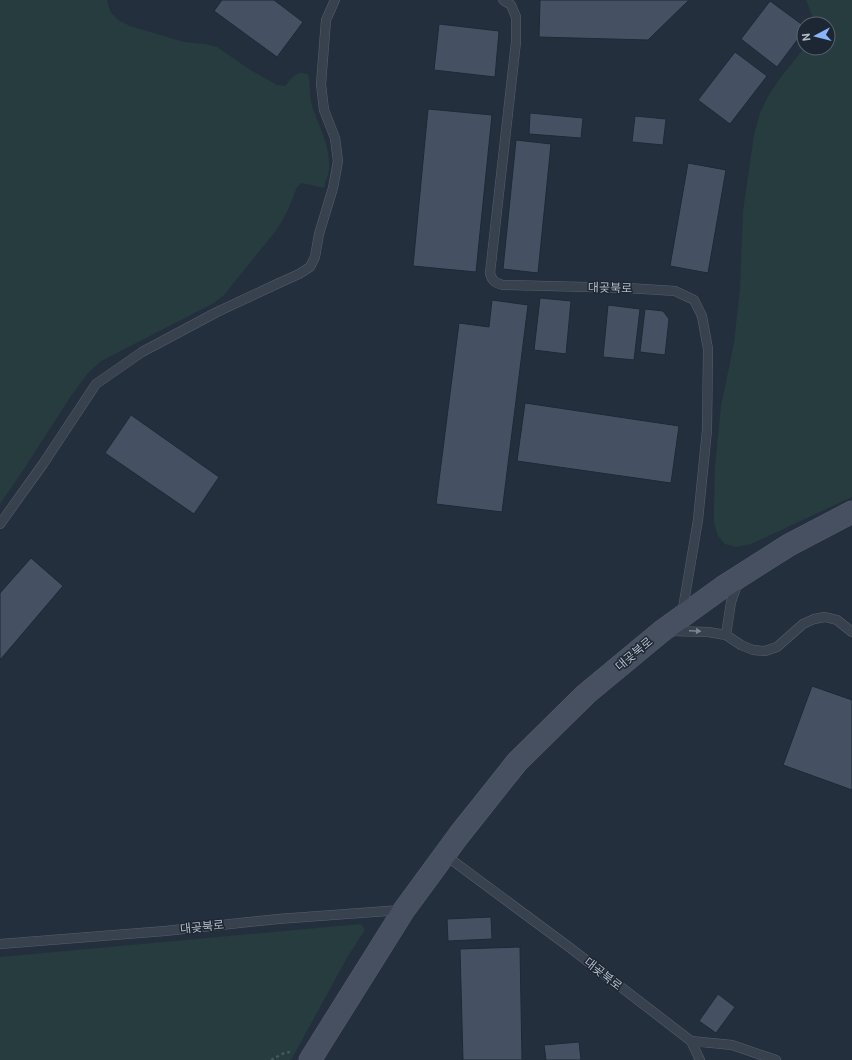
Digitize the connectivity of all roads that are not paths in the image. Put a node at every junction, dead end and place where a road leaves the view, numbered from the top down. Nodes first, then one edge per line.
1 (335, 0) edge
2 (503, 0) edge
3 (852, 512) edge
4 (0, 524) edge
5 (740, 576) junction
6 (682, 617) junction
7 (662, 630) junction
8 (852, 632) edge
9 (726, 635) junction
10 (445, 855) junction
11 (404, 910) junction
12 (0, 944) edge
13 (691, 1041) junction
14 (310, 1060) edge
15 (700, 1060) edge
16 (776, 1060) edge

1 - 4 lane
2 - 6 lane, 대곶북로
3 - 5 street, 대곶북로
5 - 6 street, 대곶북로
5 - 9 lane
6 - 7 street, 대곶북로
7 -> 9 lane, 대곶북로
7 - 10 street, 대곶북로
8 - 9 lane, 대곶북로
10 - 11 street, 대곶북로
10 - 13 lane, 대곶북로
11 - 12 lane, 대곶북로
11 - 14 street, 대곶북로
13 - 15 lane
13 - 16 lane

